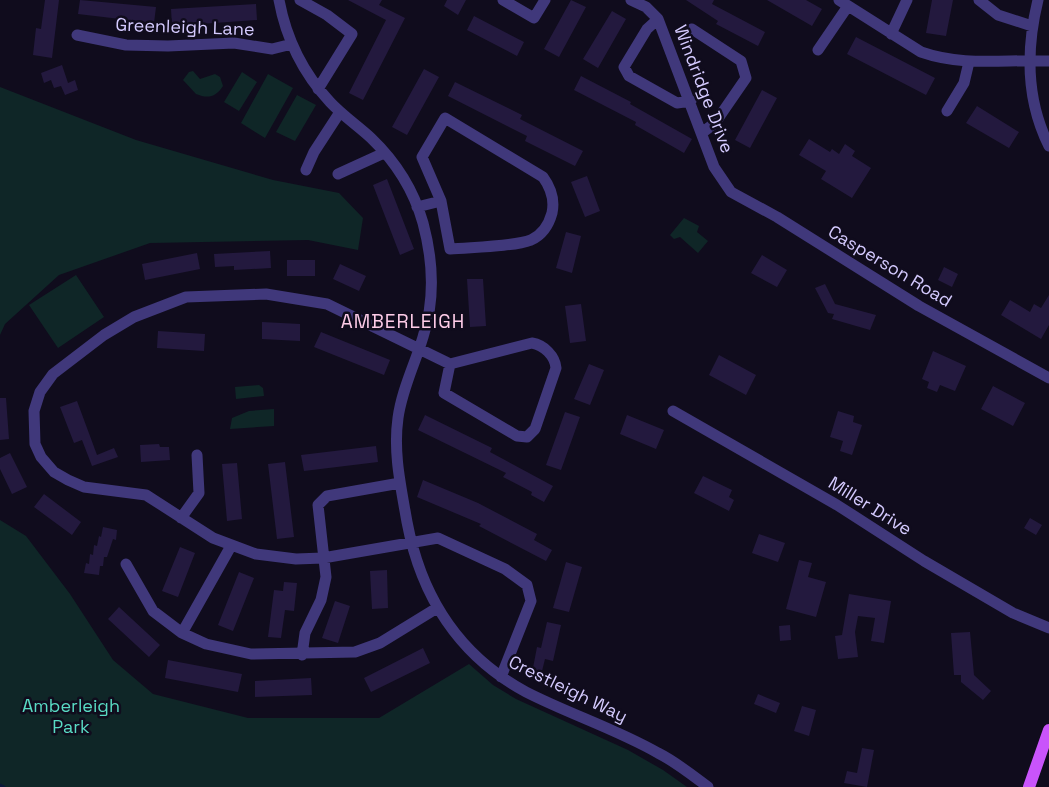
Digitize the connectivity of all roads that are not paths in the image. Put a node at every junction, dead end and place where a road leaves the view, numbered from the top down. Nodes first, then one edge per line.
1 (279, 0) edge
2 (300, 0) edge
3 (503, 0) edge
4 (545, 0) edge
5 (631, 0) edge
6 (907, 0) edge
7 (979, 0) edge
8 (1038, 0) edge
9 (843, 3) edge
10 (658, 18) junction
11 (1032, 26) junction
12 (692, 29) dead end
13 (891, 34) junction
14 (77, 35) dead end
15 (292, 44) junction
16 (818, 50) dead end
17 (1030, 61) junction
18 (1049, 61) edge
19 (969, 62) junction
20 (318, 89) junction
21 (691, 101) junction
22 (947, 110) dead end
23 (340, 112) junction
24 (703, 132) junction
25 (1049, 146) edge
26 (384, 153) junction
27 (306, 170) dead end
28 (338, 174) dead end
29 (718, 176) joint
30 (441, 201) junction
31 (417, 207) junction
32 (419, 349) junction
33 (450, 364) junction
34 (1049, 378) edge
35 (673, 411) dead end
36 (197, 455) dead end
37 (400, 483) junction
38 (181, 518) junction
39 (411, 541) junction
40 (231, 546) junction
41 (323, 558) junction
42 (126, 564) dead end
43 (436, 608) junction
44 (1049, 628) edge
45 (182, 633) junction
46 (302, 655) junction
47 (501, 677) junction
48 (1049, 730) edge
49 (708, 787) edge
50 (1029, 787) edge

1 - 15 street, Crestleigh Way
2 - 20 street
3 - 4 street
5 - 10 street, Windridge Drive
6 - 13 street
7 - 11 street
8 - 11 street
9 - 13 street
9 - 16 street
10 - 21 street, Windridge Drive
10 - 21 street
11 - 17 street
12 - 24 street
13 - 19 street
14 - 15 street, Greenleigh Lane
15 - 20 street, Crestleigh Way
17 - 18 street
17 - 19 street
17 - 25 street
19 - 22 street
20 - 23 street, Crestleigh Way
21 - 24 street, Windridge Drive
23 - 26 street, Crestleigh Way
23 - 27 street
24 - 29 street, Windridge Drive
26 - 28 street
26 - 31 street, Crestleigh Way
29 - 34 street, Casperson Road
30 - 30 street
30 - 31 street
31 - 32 street, Crestleigh Way
32 - 33 street
32 - 37 street, Crestleigh Way
32 - 38 street
33 - 33 street
35 - 44 street, Miller Drive
36 - 38 street
37 - 39 street, Crestleigh Way
37 - 41 street
38 - 40 street
39 - 41 street
39 - 43 street, Crestleigh Way
39 - 47 street
40 - 41 street
40 - 45 street
41 - 46 street
42 - 45 street
43 - 46 street
43 - 47 street, Crestleigh Way
45 - 46 street
47 - 49 street, Crestleigh Way
48 - 50 main road

